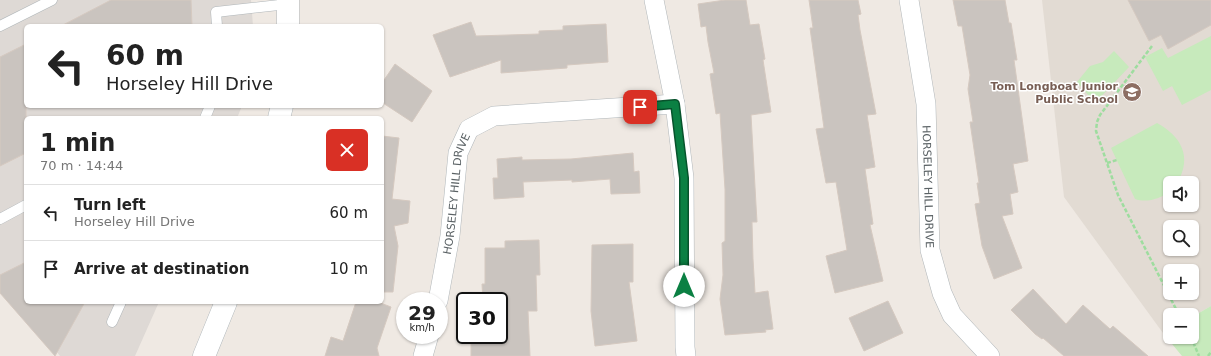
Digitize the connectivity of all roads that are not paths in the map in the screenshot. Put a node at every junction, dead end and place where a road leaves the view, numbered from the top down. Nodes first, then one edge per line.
1 (52, 0) edge
2 (654, 0) edge
3 (909, 0) edge
4 (288, 2) edge
5 (217, 24) edge
6 (288, 24) edge
7 (0, 26) edge
8 (675, 104) junction
9 (24, 206) edge
10 (0, 220) edge
11 (440, 292) edge
12 (120, 304) edge
13 (225, 304) edge
14 (112, 322) dead end
15 (426, 344) edge
16 (204, 356) edge
17 (422, 356) edge
18 (686, 356) edge
19 (990, 356) edge

1 - 7 lane
2 - 8 street
3 - 19 street, HORSELEY HILL DRIVE
4 - 5 lane
4 - 6 street
8 - 11 street, HORSELEY HILL DRIVE
8 - 18 street
9 - 10 lane
12 - 14 lane
13 - 16 street
15 - 17 street

